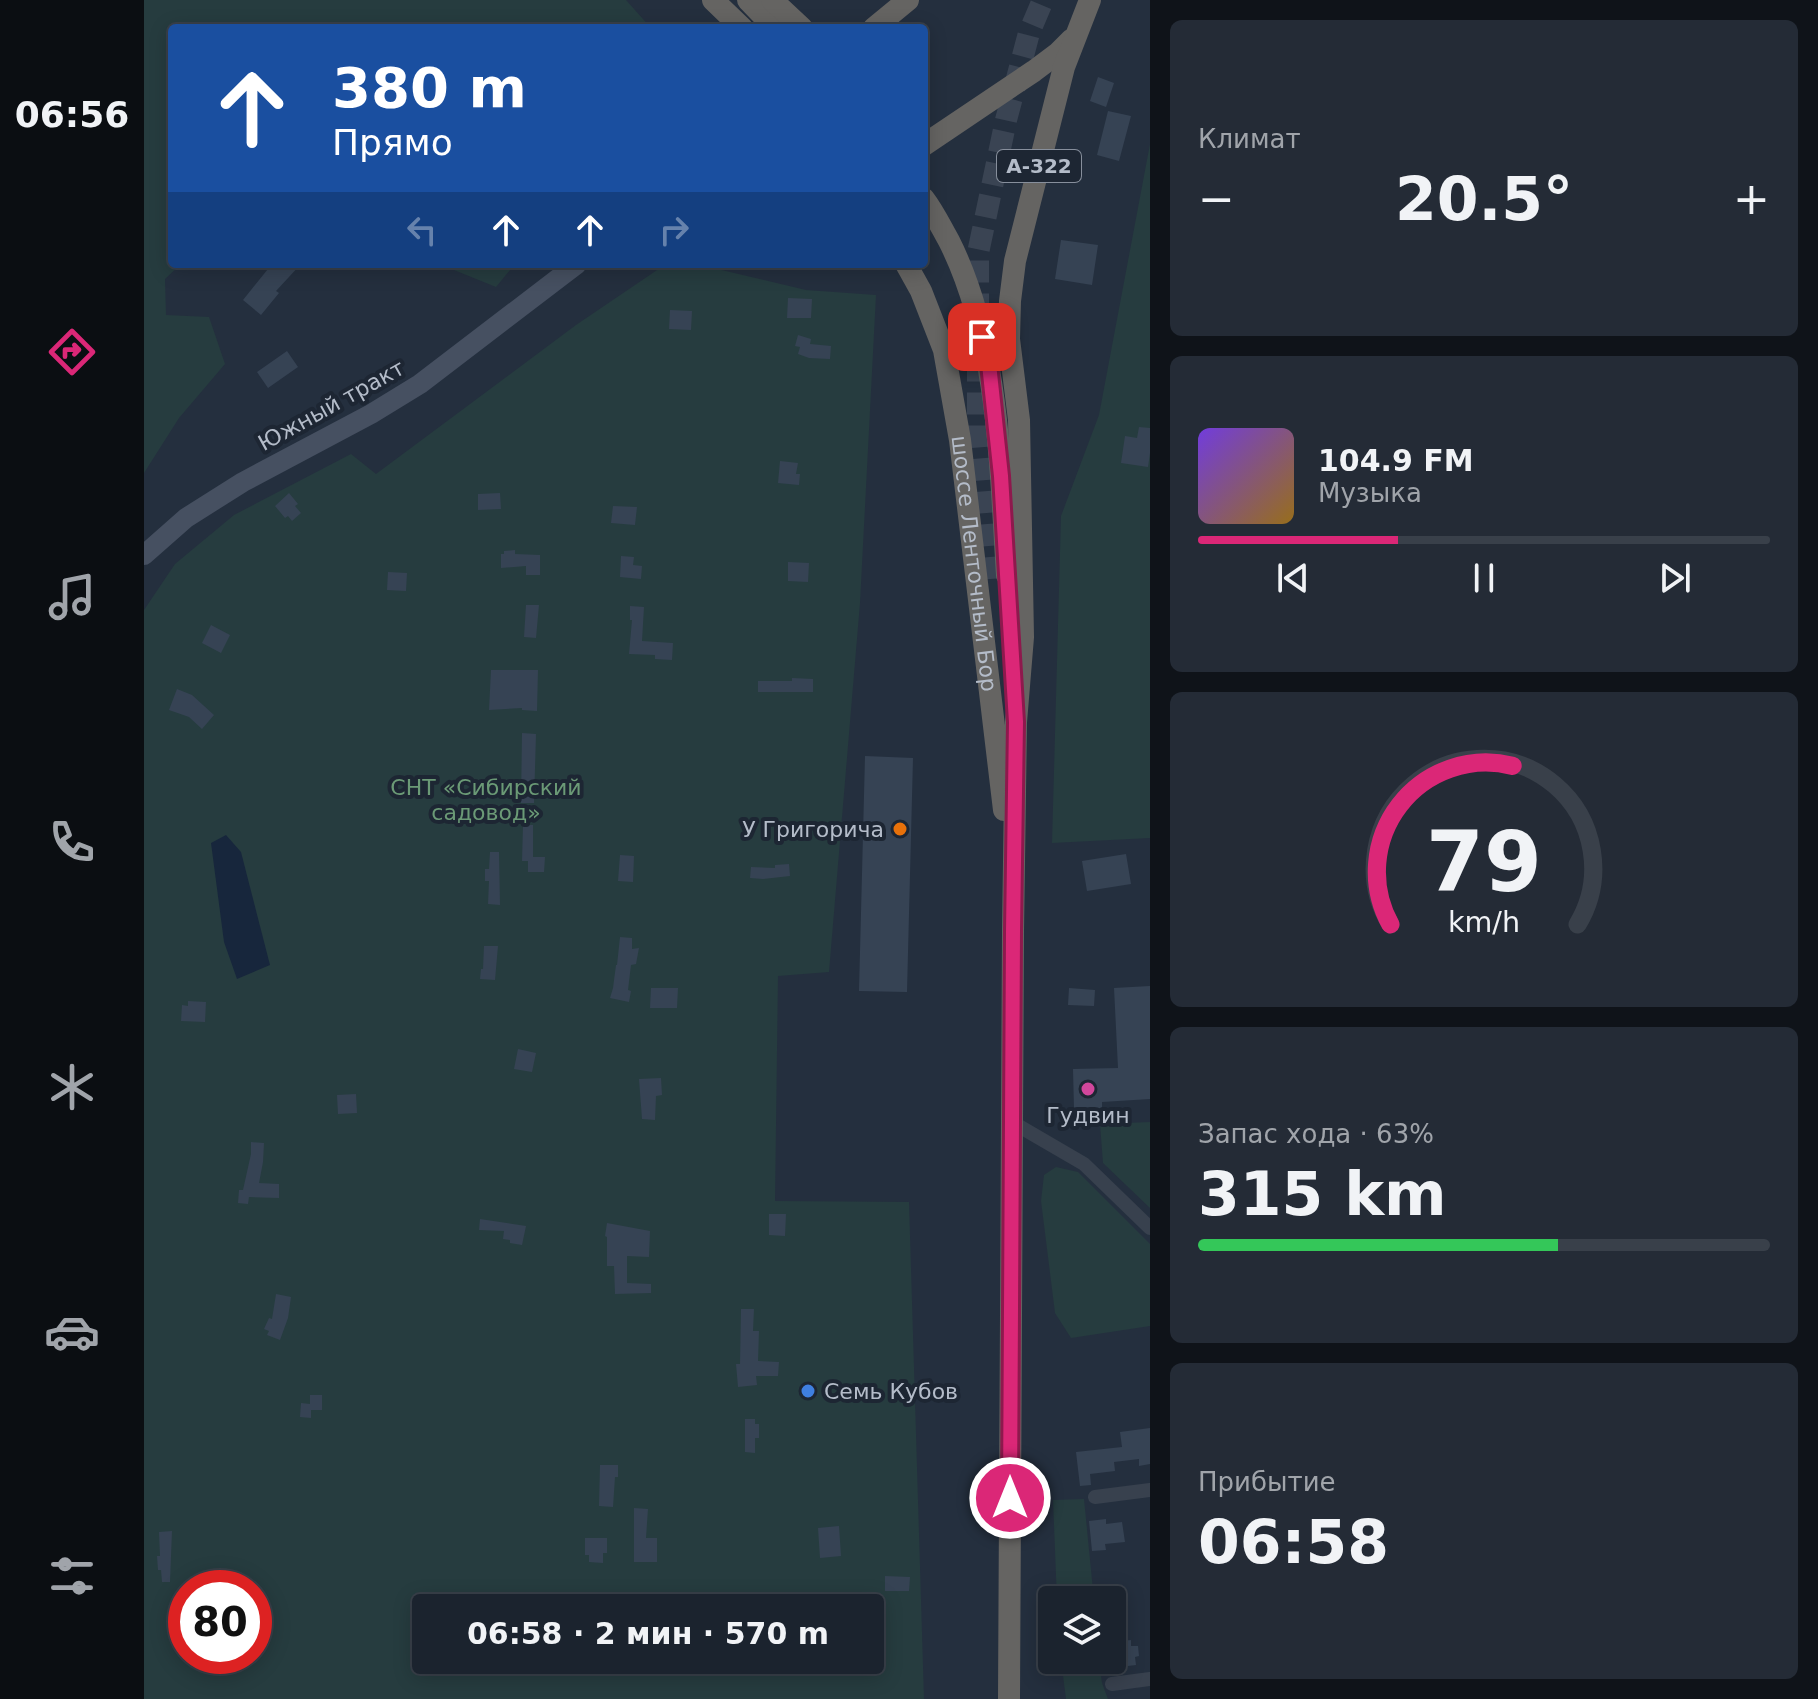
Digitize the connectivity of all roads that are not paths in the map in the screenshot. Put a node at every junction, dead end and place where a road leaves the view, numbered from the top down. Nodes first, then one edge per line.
1 (713, 0) edge
2 (748, 0) edge
3 (772, 0) edge
4 (908, 0) edge
5 (1081, 13) edge
6 (738, 24) edge
7 (771, 24) edge
8 (798, 24) edge
9 (879, 24) edge
10 (928, 142) edge
11 (928, 204) edge
12 (572, 268) edge
13 (908, 268) edge
14 (144, 555) edge
15 (990, 579) tunnel mouth
16 (1016, 722) junction
17 (1000, 780) junction
18 (1014, 871) junction
19 (1012, 1122) junction
20 (1150, 1228) edge
21 (1150, 1490) edge
22 (1095, 1497) dead end
23 (1150, 1679) edge
24 (1112, 1684) dead end
25 (1009, 1699) edge

1 - 6 highway
2 - 7 highway
3 - 8 highway
4 - 9 highway
5 - 10 highway
5 - 16 highway, А-322
11 - 16 highway
12 - 14 main road, Южный тракт
13 - 17 highway, шоссе Ленточный Бор
15 - 17 highway
16 - 18 highway, А-322
17 - 18 highway, шоссе Ленточный Бор
18 - 19 highway, А-322
19 - 20 street
19 - 25 highway, А-322
21 - 22 street
23 - 24 street

